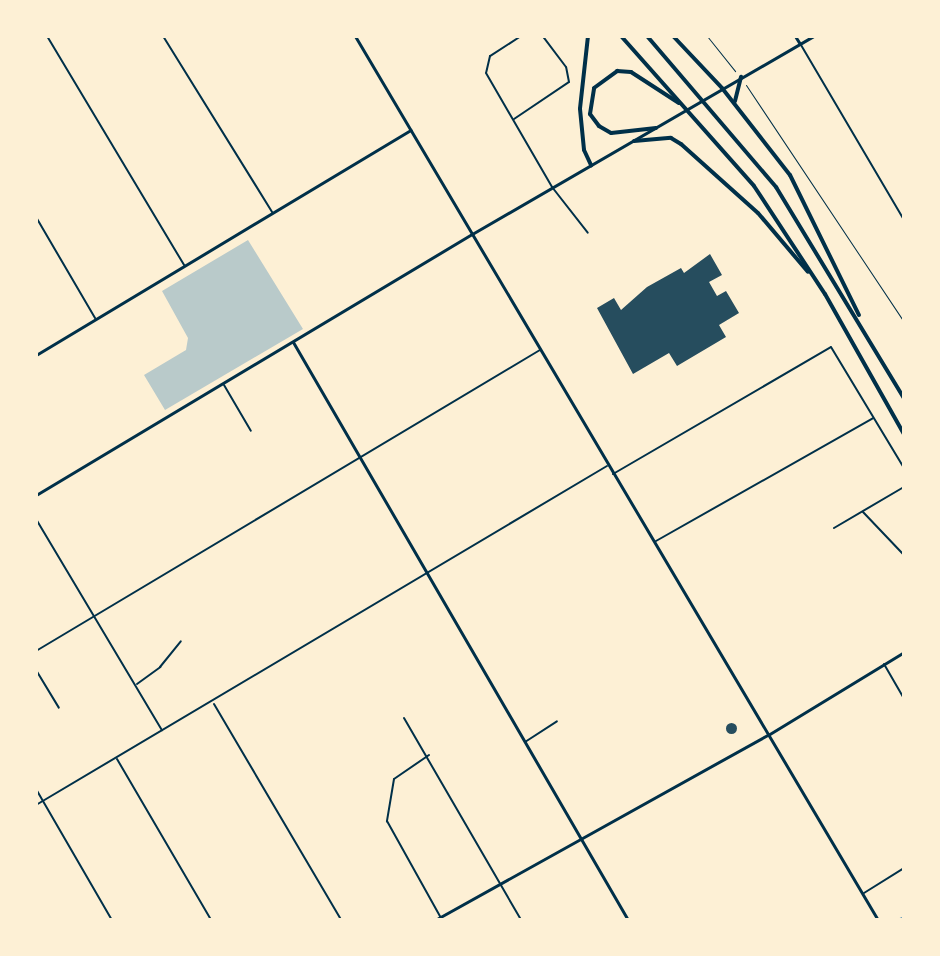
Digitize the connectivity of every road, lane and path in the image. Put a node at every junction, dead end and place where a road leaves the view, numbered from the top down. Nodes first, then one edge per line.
1 (47, 36) edge
2 (163, 36) edge
3 (355, 36) edge
4 (521, 36) edge
5 (543, 36) edge
6 (588, 36) edge
7 (621, 36) edge
8 (647, 36) edge
9 (673, 36) edge
10 (707, 36) edge
11 (795, 36) edge
12 (813, 36) edge
13 (800, 44) junction
14 (736, 72) dead end
15 (741, 77) junction
16 (746, 84) dead end
17 (725, 86) junction
18 (735, 103) junction
19 (693, 115) junction
20 (513, 120) junction
21 (656, 128) junction
22 (411, 130) junction
23 (634, 141) junction
24 (591, 165) junction
25 (552, 187) junction
26 (273, 213) junction
27 (36, 217) edge
28 (904, 220) edge
29 (588, 233) dead end
30 (472, 234) junction
31 (185, 266) junction
32 (821, 288) junction
33 (96, 319) junction
34 (904, 322) edge
35 (862, 325) junction
36 (293, 342) junction
37 (541, 349) junction
38 (36, 355) edge
39 (223, 383) junction
40 (904, 398) edge
41 (874, 417) junction
42 (251, 431) dead end
43 (904, 434) edge
44 (361, 457) junction
45 (608, 465) junction
46 (904, 468) edge
47 (613, 474) junction
48 (904, 487) edge
49 (36, 495) edge
50 (862, 511) junction
51 (36, 519) edge
52 (834, 528) dead end
53 (654, 542) junction
54 (904, 555) edge
55 (428, 575) junction
56 (94, 616) junction
57 (181, 641) dead end
58 (36, 651) edge
59 (904, 652) edge
60 (884, 664) junction
61 (36, 670) edge
62 (136, 685) junction
63 (904, 698) edge
64 (213, 702) junction
65 (59, 708) dead end
66 (404, 718) dead end
67 (557, 721) dead end
68 (163, 731) junction
69 (768, 735) junction
70 (525, 742) junction
71 (429, 755) junction
72 (116, 759) junction
73 (36, 789) edge
74 (43, 801) junction
75 (36, 805) edge
76 (580, 836) junction
77 (904, 868) edge
78 (503, 880) junction
79 (862, 894) junction
80 (439, 919) edge
81 (112, 920) edge
82 (211, 920) edge
83 (341, 920) edge
84 (521, 920) edge
85 (628, 920) edge
86 (878, 920) edge

1 - 31 street
2 - 26 street
3 - 22 main road
4 - 20 street
5 - 20 street
6 - 24 highway
7 - 19 highway
8 - 35 highway
9 - 17 highway
10 - 14 path
11 - 13 main road
12 - 13 main road
13 - 15 main road
13 - 28 street
15 - 17 main road
15 - 18 highway
16 - 34 path
17 - 18 highway
17 - 21 main road
18 - 35 highway
19 - 21 highway
19 - 32 highway
20 - 25 street
21 - 23 main road
22 - 26 main road
22 - 30 main road
23 - 24 main road
23 - 32 highway
24 - 25 main road
25 - 29 street
25 - 30 main road
26 - 31 main road
27 - 33 street
30 - 36 main road
30 - 37 main road
31 - 33 main road
32 - 43 highway
33 - 38 main road
35 - 40 highway
36 - 39 main road
36 - 44 main road
37 - 44 street
37 - 45 main road
39 - 42 street
39 - 49 main road
41 - 46 street
41 - 47 street
41 - 53 street
44 - 55 main road
44 - 56 street
45 - 47 main road
45 - 55 street
47 - 53 main road
48 - 50 street
50 - 52 street
50 - 54 street
51 - 56 street
53 - 69 main road
55 - 64 street
55 - 70 main road
56 - 58 street
56 - 62 street
57 - 62 street
59 - 60 main road
60 - 63 street
60 - 69 main road
61 - 65 street
62 - 68 street
64 - 68 street
64 - 83 street
66 - 71 street
67 - 70 street
68 - 72 street
69 - 76 main road
69 - 79 main road
70 - 76 main road
71 - 78 street
71 - 80 street
72 - 74 street
72 - 82 street
73 - 74 street
74 - 75 street
74 - 81 street
76 - 78 main road
76 - 85 main road
77 - 79 street
78 - 80 main road
78 - 84 street
79 - 86 main road

